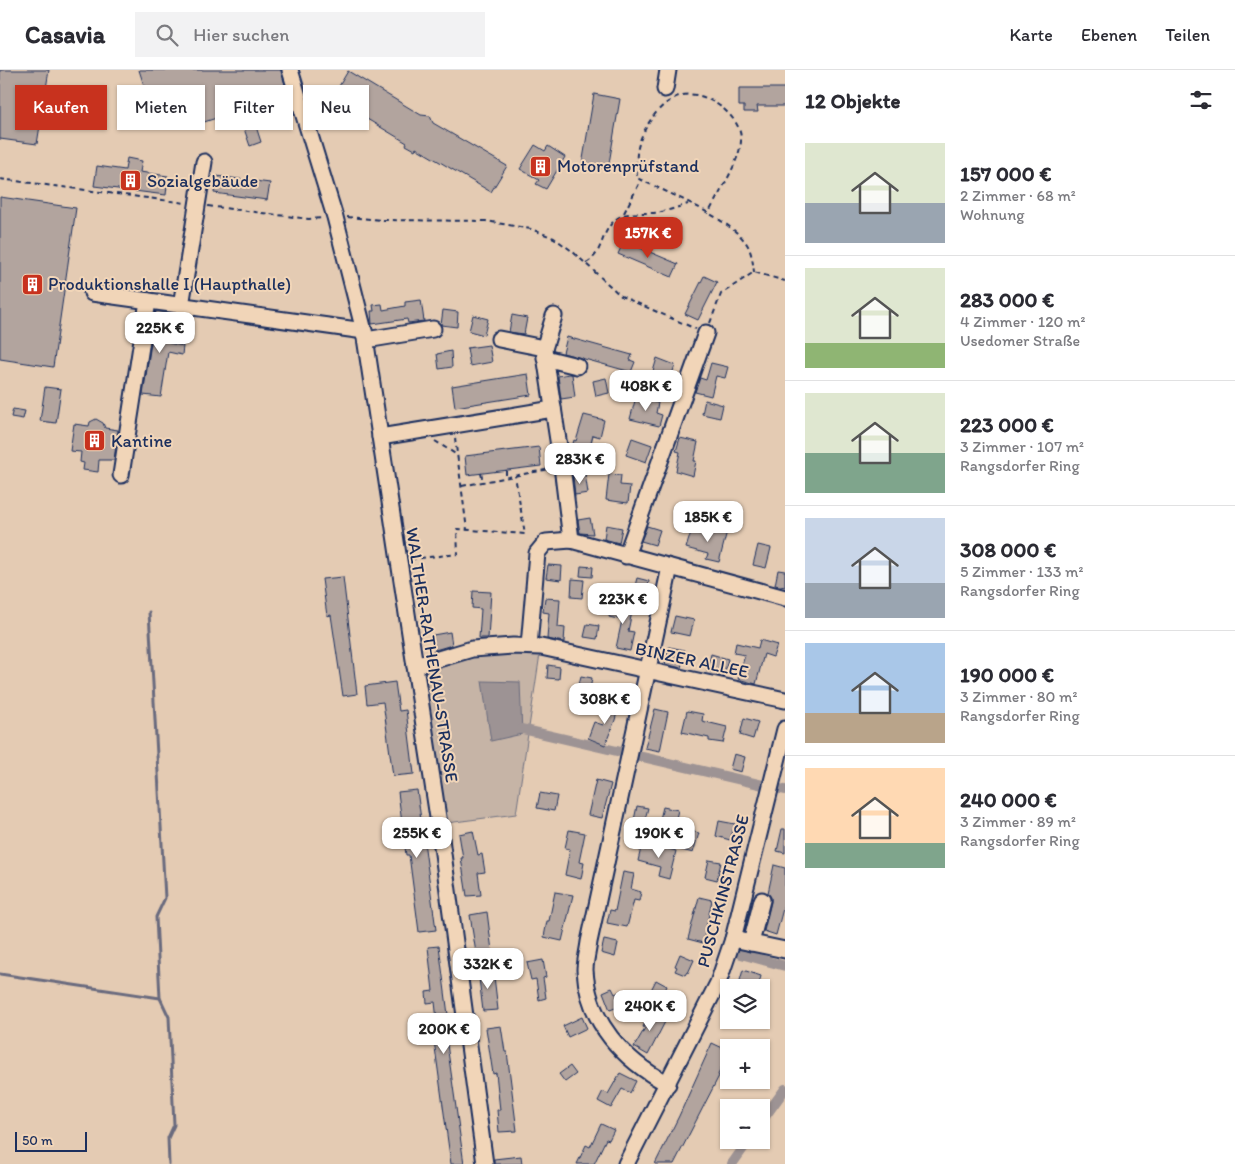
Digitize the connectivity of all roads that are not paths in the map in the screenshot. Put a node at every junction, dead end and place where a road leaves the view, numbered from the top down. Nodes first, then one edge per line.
1 (290, 70) edge
2 (668, 70) edge
3 (665, 89) dead end
4 (204, 162) dead end
5 (92, 294) dead end
6 (148, 301) junction
7 (181, 306) junction
8 (554, 316) dead end
9 (433, 329) dead end
10 (706, 333) road end
11 (365, 335) junction
12 (500, 339) dead end
13 (545, 353) junction
14 (577, 366) dead end
15 (553, 408) junction
16 (380, 437) junction
17 (121, 475) dead end
18 (571, 540) junction
19 (626, 556) junction
20 (670, 567) junction
21 (785, 598) edge
22 (529, 646) junction
23 (415, 666) junction
24 (648, 670) junction
25 (785, 700) edge
26 (785, 729) edge
27 (762, 900) dead end
28 (733, 939) junction
29 (752, 943) junction
30 (785, 950) edge
31 (668, 1084) junction
32 (485, 1164) edge
33 (626, 1164) edge

1 - 11 street, WALTHER-RATHENAU-STRASSE
2 - 3 street
4 - 7 street
5 - 6 street
6 - 7 street
6 - 17 street
7 - 11 street
8 - 13 street
9 - 11 street
10 - 19 street
11 - 16 street, WALTHER-RATHENAU-STRASSE
12 - 13 street
13 - 14 street
13 - 15 street
15 - 16 street
15 - 18 street
16 - 23 street, WALTHER-RATHENAU-STRASSE
18 - 19 street
18 - 22 street
19 - 20 street
20 - 21 street
20 - 24 street
22 - 23 street, BINZER ALLEE
22 - 24 street, BINZER ALLEE
23 - 32 street, WALTHER-RATHENAU-STRASSE
24 - 25 street, BINZER ALLEE
24 - 31 street
26 - 28 street, PUSCHKINSTRASSE
27 - 29 street
28 - 29 street
28 - 31 street, PUSCHKINSTRASSE
29 - 30 street
31 - 33 street, PUSCHKINSTRASSE

